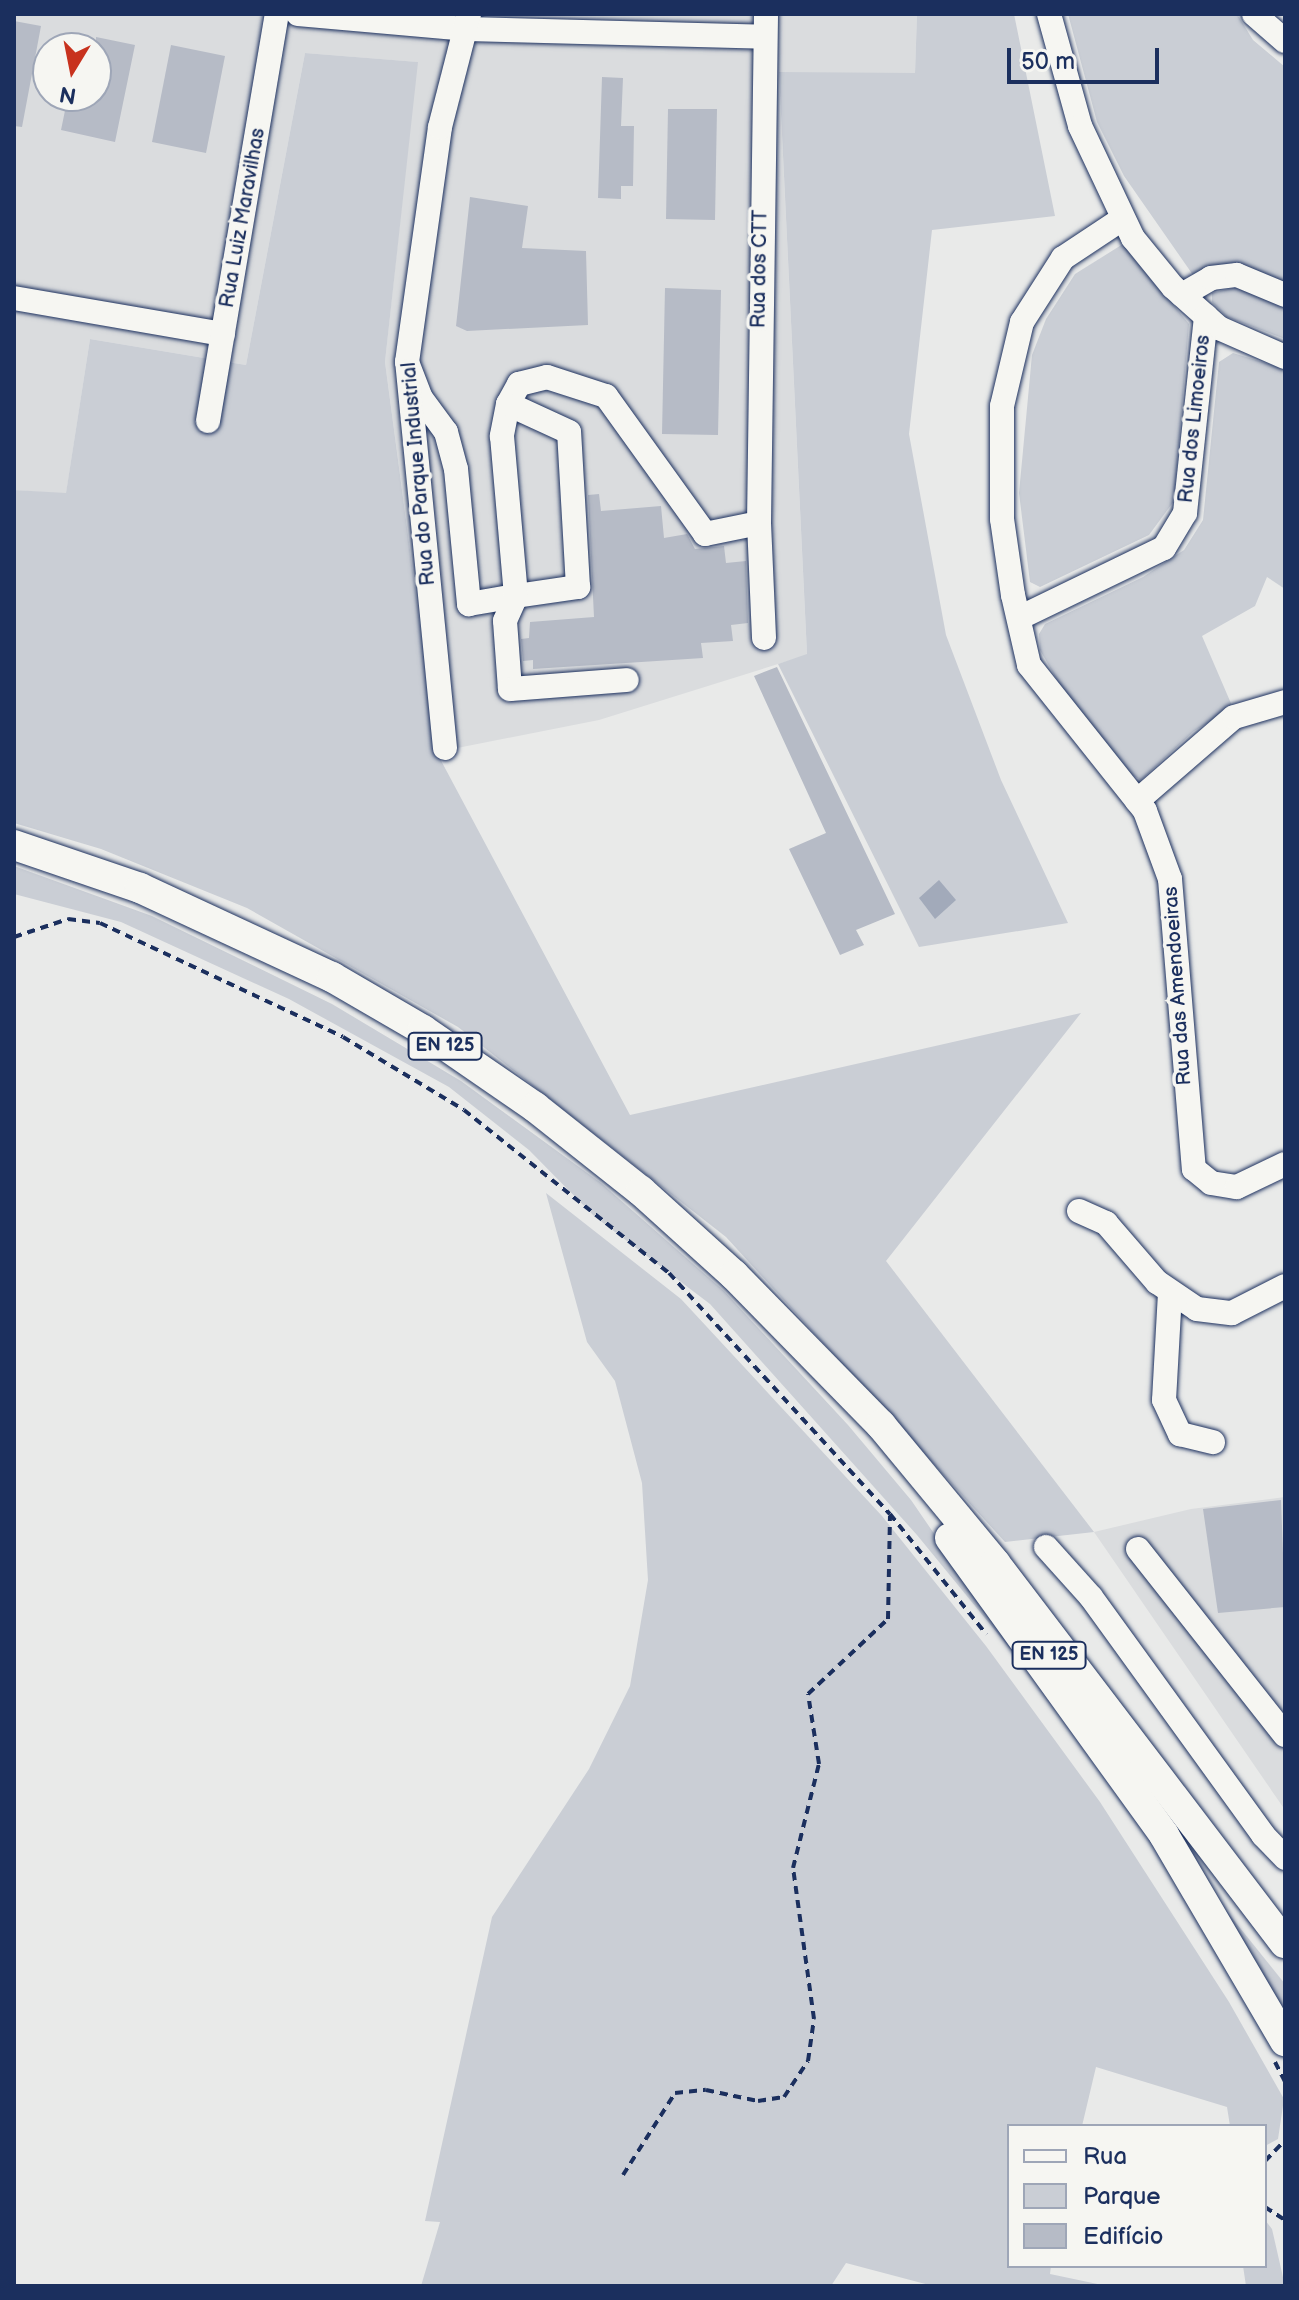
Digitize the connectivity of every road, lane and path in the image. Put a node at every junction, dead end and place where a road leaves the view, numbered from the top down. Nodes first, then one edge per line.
1 (277, 14) edge
2 (298, 14) edge
3 (1049, 14) edge
4 (1254, 14) edge
5 (468, 21) edge
6 (765, 26) edge
7 (1285, 41) edge
8 (1122, 219) junction
9 (1182, 295) junction
10 (1285, 295) edge
11 (14, 298) edge
12 (1206, 316) junction
13 (223, 334) junction
14 (1285, 357) edge
15 (407, 362) junction
16 (508, 404) junction
17 (208, 421) dead end
18 (759, 523) junction
19 (516, 596) junction
20 (1019, 618) junction
21 (764, 638) dead end
22 (627, 680) dead end
23 (1285, 702) edge
24 (445, 748) dead end
25 (1137, 801) junction
26 (14, 845) edge
27 (14, 937) edge
28 (1285, 1164) edge
29 (1079, 1211) dead end
30 (1285, 1286) edge
31 (1170, 1293) junction
32 (877, 1427) junction
33 (1213, 1442) dead end
34 (890, 1514) junction
35 (1046, 1547) dead end
36 (1138, 1549) dead end
37 (994, 1644) dead end
38 (1285, 1735) edge
39 (1285, 1858) edge
40 (1285, 1909) edge
41 (1285, 1943) edge
42 (1285, 1961) edge
43 (1279, 2050) edge
44 (1285, 2082) edge
45 (1285, 2140) edge
46 (1267, 2159) edge
47 (623, 2175) dead end
48 (1267, 2208) edge
49 (1285, 2220) edge

1 - 13 street, Rua Luiz Maravilhas
2 - 5 street
3 - 8 street
4 - 7 street
5 - 6 street
5 - 15 street, Rua do Parque Industrial
6 - 18 street, Rua dos CTT
8 - 9 street
8 - 20 street, Rua das Amendoeiras
9 - 10 street
9 - 12 street
11 - 13 street
12 - 14 street
12 - 20 street, Rua dos Limoeiros
13 - 17 street, Rua Luiz Maravilhas
15 - 19 street
15 - 24 street, Rua do Parque Industrial
16 - 18 street
16 - 19 street
16 - 19 street
18 - 21 street, Rua dos CTT
19 - 22 street
20 - 25 street, Rua das Amendoeiras
23 - 25 street
25 - 28 street, Rua das Amendoeiras
26 - 32 main road, EN 125
27 - 34 path
29 - 31 street
30 - 31 street
31 - 33 street
32 - 40 main road
32 - 41 main road, EN 125
32 - 42 main road, EN 125
32 - 43 main road
34 - 37 path
34 - 47 path
35 - 39 street
36 - 38 street
43 - 44 path
45 - 46 path
48 - 49 path

